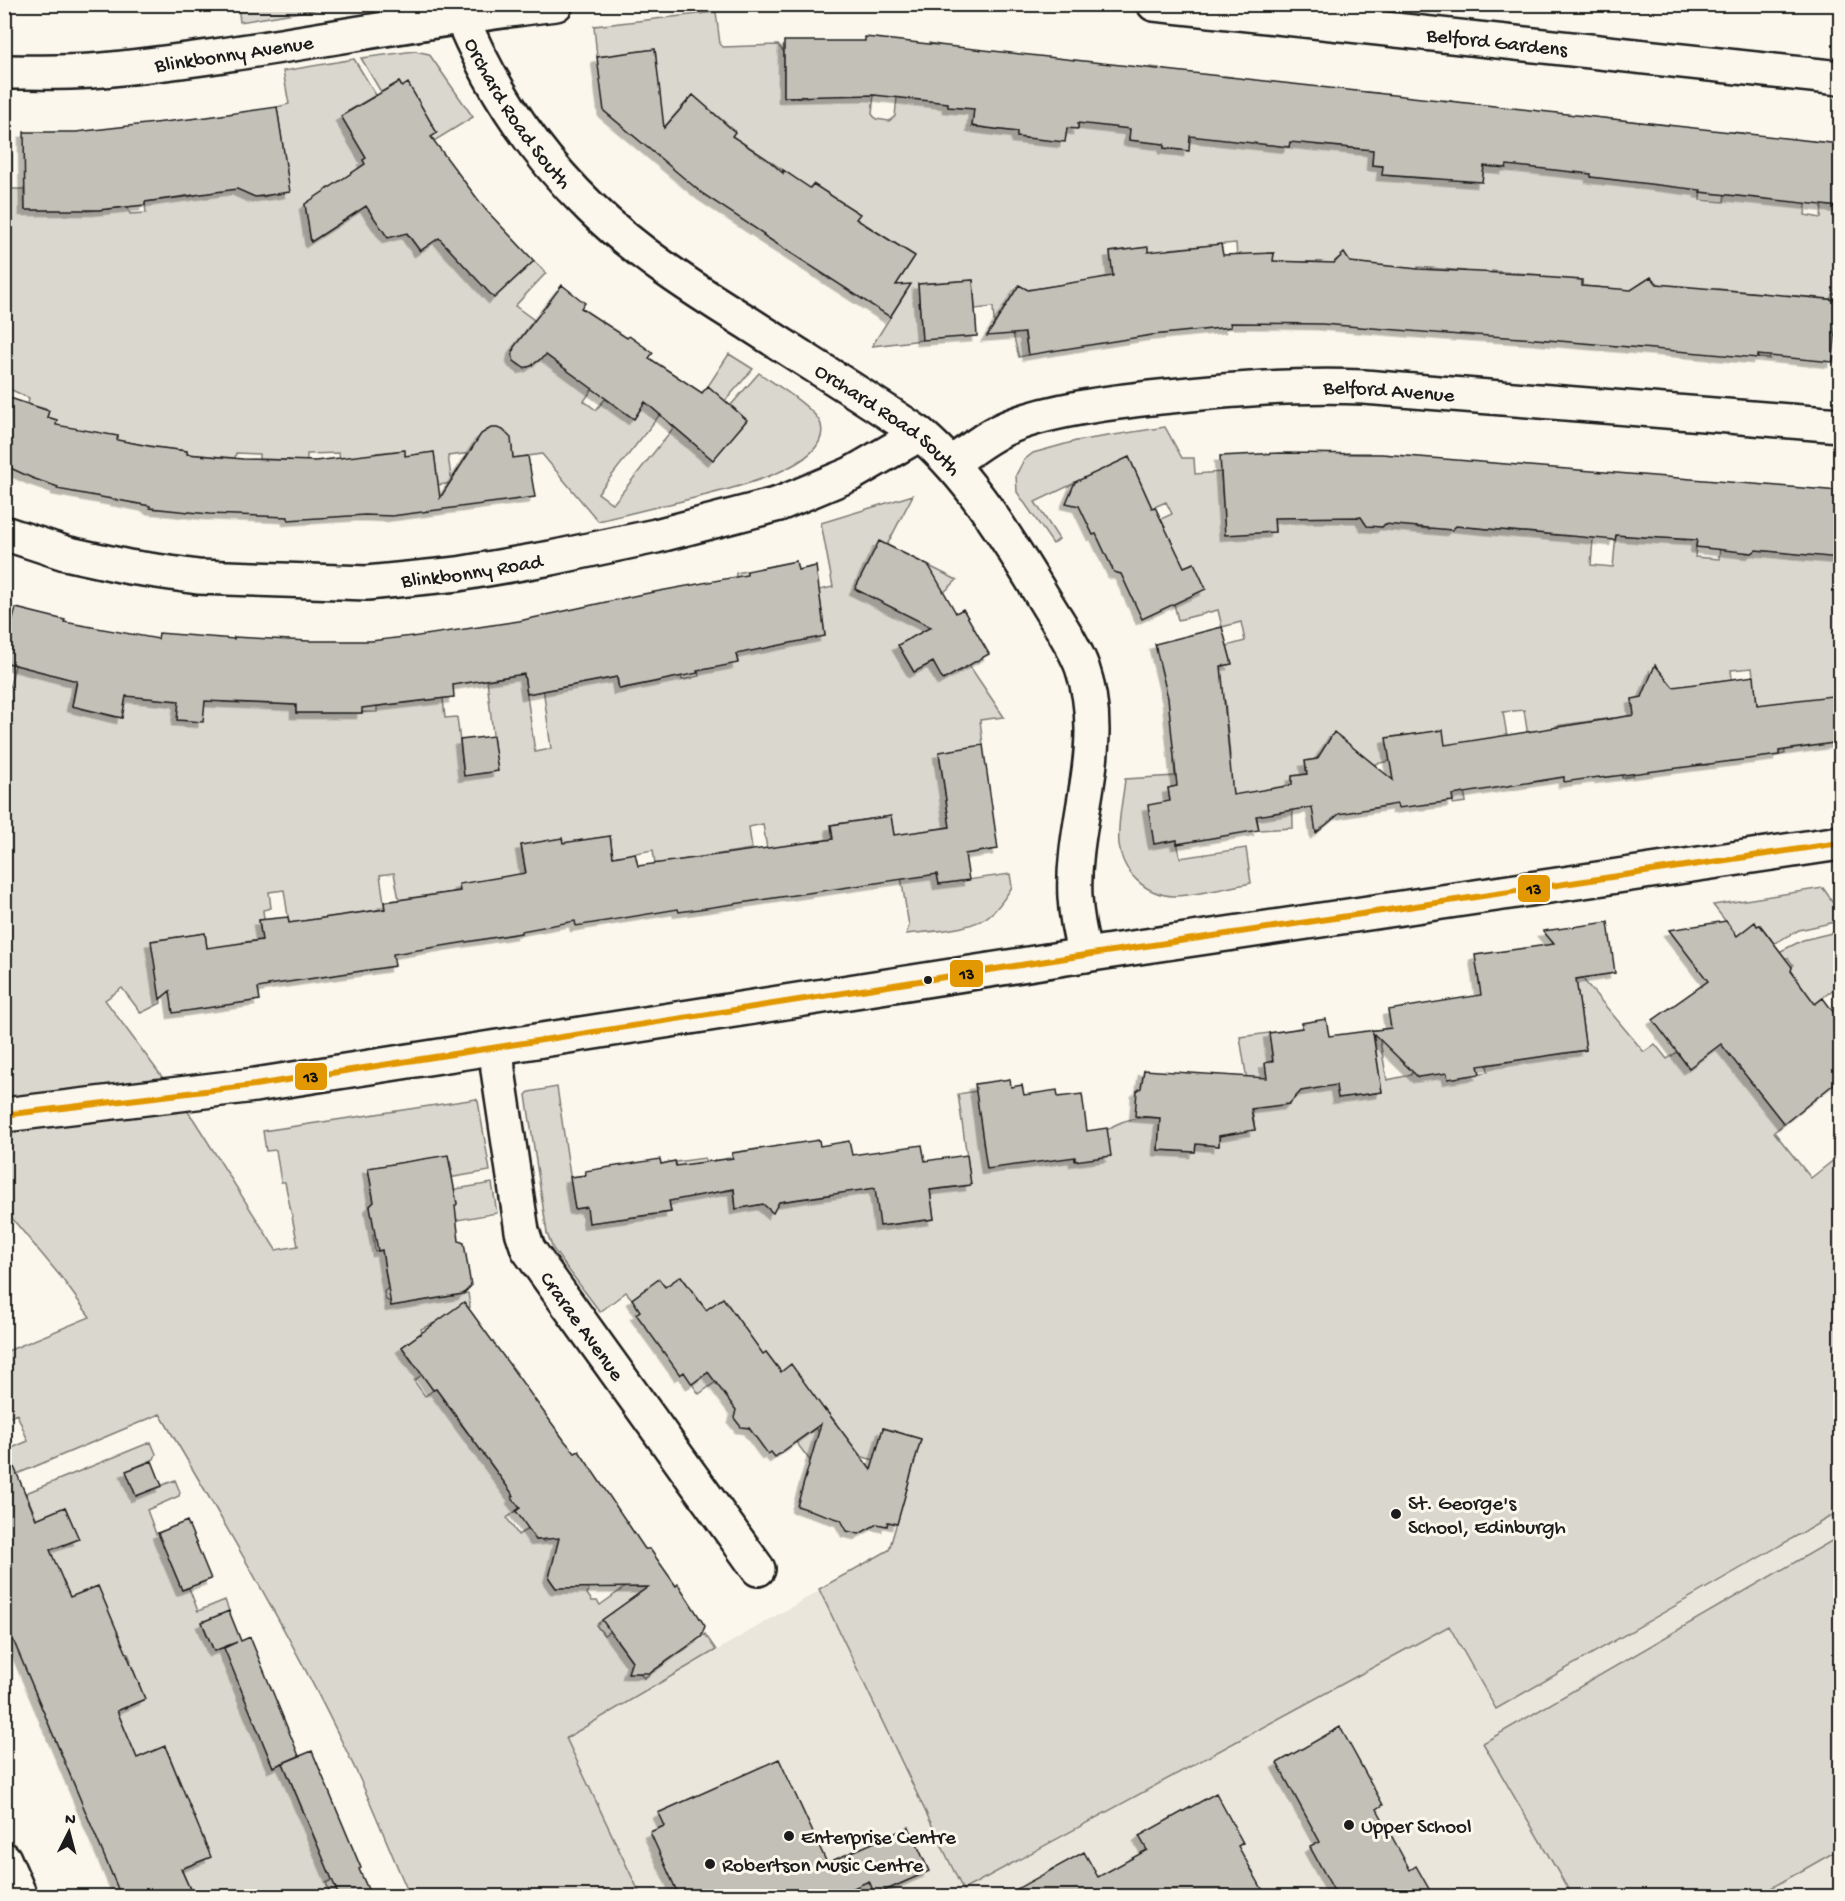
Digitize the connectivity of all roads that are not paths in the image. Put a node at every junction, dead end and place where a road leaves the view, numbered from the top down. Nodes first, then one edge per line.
1 (556, 4) edge
2 (1154, 4) edge
3 (459, 11) edge
4 (4, 72) edge
5 (1840, 78) edge
6 (1840, 425) edge
7 (920, 434) junction
8 (951, 464) junction
9 (4, 533) edge
10 (1838, 846) edge
11 (1085, 955) junction
12 (497, 1048) junction
13 (4, 1115) edge
14 (758, 1569) dead end
15 (4, 1859) edge
16 (20, 1896) edge

1 - 3 street
2 - 5 street, Belford Gardens
3 - 4 street, Blinkbonny Avenue
3 - 7 street, Orchard Road South
6 - 8 street, Belford Avenue
7 - 8 street, Orchard Road South
7 - 9 street, Blinkbonny Road
8 - 11 street, Orchard Road South
10 - 11 street
11 - 12 street
12 - 13 street
12 - 14 street, Crarae Avenue
15 - 16 street

